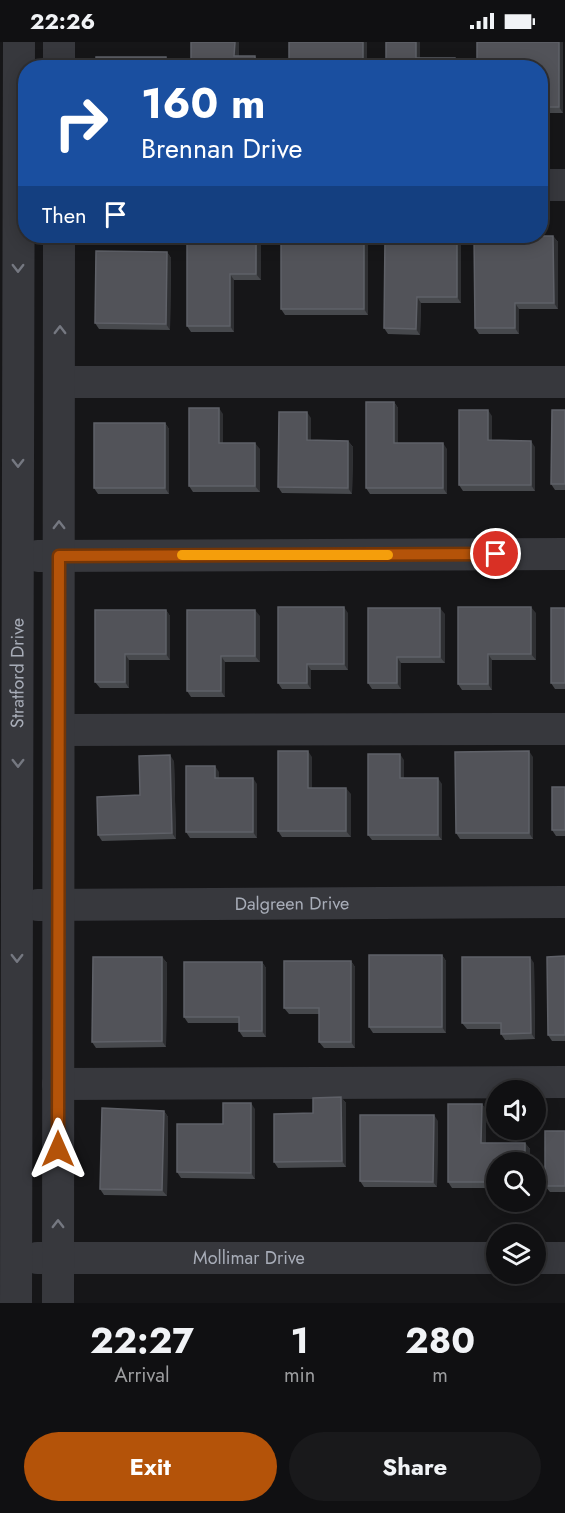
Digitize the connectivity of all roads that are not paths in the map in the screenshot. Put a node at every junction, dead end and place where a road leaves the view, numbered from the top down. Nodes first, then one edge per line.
1 (19, 42) edge
2 (59, 42) edge
3 (18, 60) edge
4 (59, 60) edge
5 (18, 73) edge
6 (548, 185) edge
7 (565, 185) edge
8 (14, 198) edge
9 (59, 243) edge
10 (60, 382) junction
11 (565, 382) edge
12 (9, 383) edge
13 (565, 554) edge
14 (59, 556) junction
15 (9, 557) edge
16 (565, 729) edge
17 (9, 730) edge
18 (59, 730) junction
19 (565, 902) edge
20 (59, 904) junction
21 (9, 905) edge
22 (565, 1082) edge
23 (8, 1083) edge
24 (58, 1084) junction
25 (8, 1258) edge
26 (58, 1258) junction
27 (486, 1258) edge
28 (546, 1258) edge
29 (565, 1258) edge
30 (16, 1303) edge
31 (58, 1303) edge

1 - 3 street, Stratford Drive
2 - 4 street
5 - 8 street, Stratford Drive
6 - 7 street
8 -> 12 street, Stratford Drive
10 -> 9 street
10 - 11 street
14 -> 10 street
12 -> 15 street, Stratford Drive
13 - 14 street
14 - 15 street
14 - 18 street
15 - 17 street, Stratford Drive
16 - 18 street
17 -> 21 street, Stratford Drive
18 - 20 street
19 - 20 street, Dalgreen Drive
20 - 21 street, Dalgreen Drive
20 - 24 street
21 -> 23 street, Stratford Drive
22 - 24 street
23 - 25 street, Stratford Drive
26 -> 24 street
25 - 26 street, Mollimar Drive
25 - 30 street, Stratford Drive
26 - 27 street, Mollimar Drive
26 - 31 street
28 - 29 street

